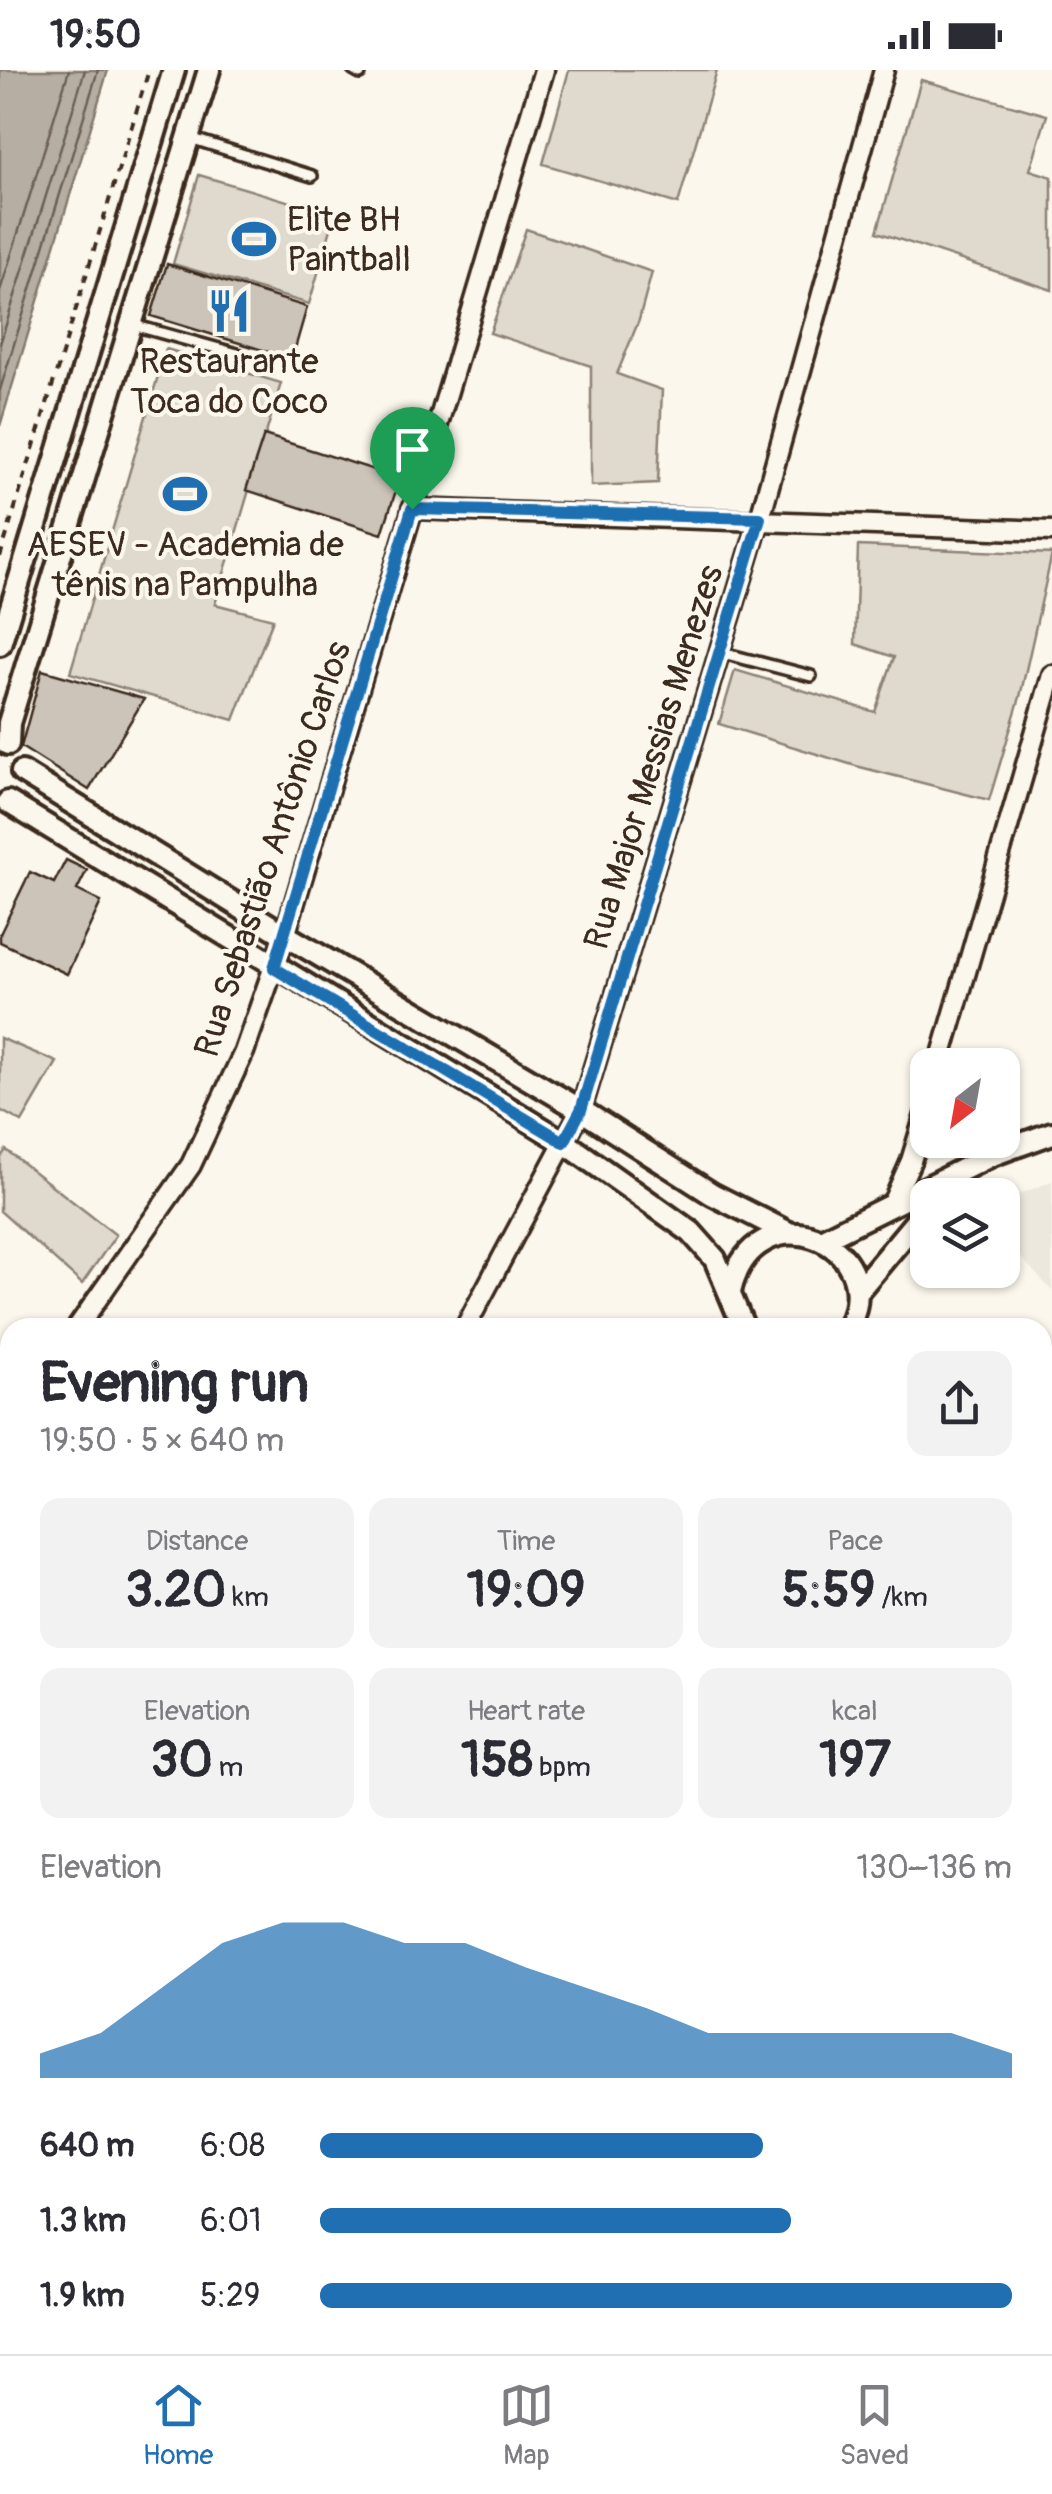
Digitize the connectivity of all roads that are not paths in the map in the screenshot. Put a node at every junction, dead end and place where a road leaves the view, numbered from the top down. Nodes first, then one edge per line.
1 (174, 70) edge
2 (209, 70) edge
3 (544, 70) edge
4 (884, 70) edge
5 (188, 137) junction
6 (312, 176) dead end
7 (131, 324) junction
8 (241, 356) dead end
9 (412, 509) junction
10 (760, 518) junction
11 (1052, 531) edge
12 (0, 644) edge
13 (719, 652) junction
14 (1052, 675) edge
15 (811, 676) dead end
16 (4, 741) edge
17 (22, 772) junction
18 (4, 804) edge
19 (285, 935) junction
20 (274, 968) junction
21 (944, 1048) edge
22 (581, 1110) junction
23 (1052, 1133) edge
24 (564, 1142) junction
25 (912, 1158) edge
26 (959, 1171) junction
27 (953, 1178) edge
28 (892, 1204) junction
29 (910, 1229) edge
30 (788, 1232) junction
31 (824, 1240) junction
32 (730, 1292) junction
33 (857, 1292) junction
34 (84, 1318) edge
35 (471, 1318) edge
36 (740, 1318) edge
37 (850, 1318) edge

1 - 12 street
2 - 5 street
3 - 9 street, Rua Sebastião Antônio Carlos
4 - 10 street, Rua Major Messias Menezes
5 - 6 lane
5 - 7 street
7 - 8 lane
7 - 16 street
9 - 10 street
9 - 19 street, Rua Sebastião Antônio Carlos
10 - 11 street
10 - 13 street, Rua Major Messias Menezes
13 - 15 lane
13 - 22 street, Rua Major Messias Menezes
14 - 21 street
16 - 17 street
17 - 18 street
17 - 19 street
18 - 20 street
19 - 20 street, Rua Sebastião Antônio Carlos
19 - 22 street
20 - 24 street
20 - 34 street, Rua Sebastião Antônio Carlos
22 - 24 street, Rua Major Messias Menezes
22 - 30 street
23 - 26 street
24 - 32 street
24 - 35 street, Rua Major Messias Menezes
25 - 28 street
26 - 27 street
26 - 28 street
28 - 31 street
29 - 33 street
30 - 31 street
30 - 32 street
31 - 33 street
32 - 36 street
33 - 37 street

